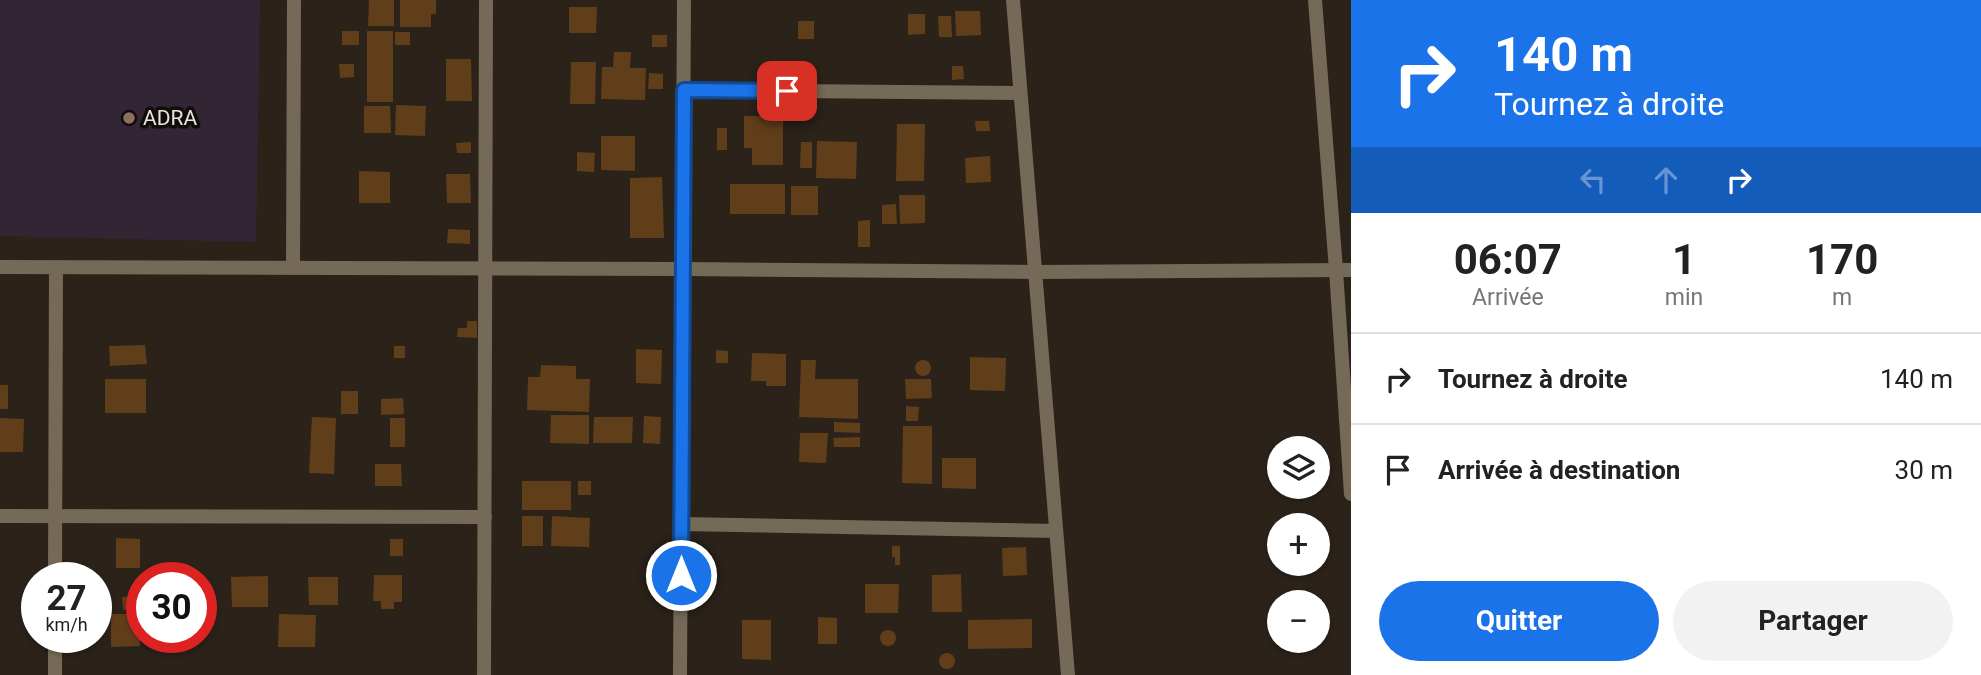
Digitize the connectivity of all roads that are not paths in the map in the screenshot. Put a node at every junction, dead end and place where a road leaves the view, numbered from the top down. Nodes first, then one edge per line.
1 (294, 0) edge
2 (486, 0) edge
3 (684, 0) edge
4 (1013, 0) edge
5 (1315, 0) edge
6 (684, 90) junction
7 (1020, 93) junction
8 (0, 267) edge
9 (56, 268) junction
10 (293, 268) junction
11 (485, 269) junction
12 (682, 269) junction
13 (1344, 270) edge
14 (1035, 272) junction
15 (1351, 494) edge
16 (0, 516) edge
17 (55, 516) junction
18 (485, 517) junction
19 (681, 524) junction
20 (1056, 531) junction
21 (55, 562) edge
22 (55, 653) edge
23 (55, 675) edge
24 (484, 675) edge
25 (680, 675) edge
26 (1068, 675) edge

1 - 10 street
2 - 11 street
3 - 6 street
4 - 7 street
5 - 13 street
6 - 7 street
6 - 12 street
7 - 14 street
8 - 9 street
9 - 10 street
9 - 17 street
10 - 11 street
11 - 12 street
11 - 18 street
12 - 14 street
12 - 19 street
13 - 14 street
13 - 15 street
14 - 20 street
16 - 17 street
17 - 18 street
17 - 21 street
18 - 24 street
19 - 20 street
19 - 25 street
20 - 26 street
22 - 23 street

